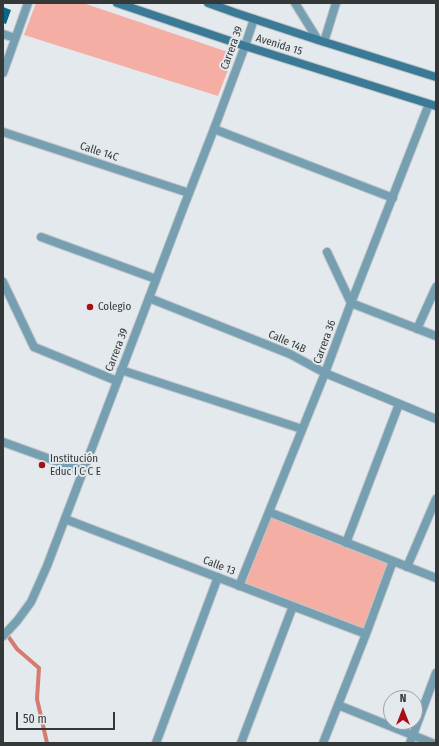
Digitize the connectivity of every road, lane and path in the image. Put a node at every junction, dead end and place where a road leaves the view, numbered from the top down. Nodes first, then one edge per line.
1 (28, 3) edge
2 (117, 3) edge
3 (208, 3) edge
4 (295, 3) edge
5 (336, 3) edge
6 (254, 19) junction
7 (3, 34) edge
8 (15, 38) junction
9 (321, 41) junction
10 (245, 46) junction
11 (3, 73) edge
12 (436, 77) edge
13 (432, 105) edge
14 (214, 129) junction
15 (3, 132) edge
16 (189, 193) junction
17 (392, 198) junction
18 (41, 237) dead end
19 (327, 252) dead end
20 (156, 279) junction
21 (3, 282) edge
22 (436, 287) edge
23 (150, 298) junction
24 (351, 303) junction
25 (417, 329) junction
26 (436, 336) edge
27 (121, 370) junction
28 (325, 373) junction
29 (117, 381) junction
30 (399, 404) junction
31 (436, 419) edge
32 (302, 429) junction
33 (3, 442) edge
34 (83, 471) junction
35 (436, 499) edge
36 (269, 512) junction
37 (65, 519) junction
38 (346, 543) junction
39 (393, 562) junction
40 (407, 567) junction
41 (218, 578) junction
42 (436, 578) edge
43 (239, 586) junction
44 (293, 606) junction
45 (366, 634) junction
46 (3, 636) edge
47 (436, 673) edge
48 (338, 705) junction
49 (412, 739) edge
50 (156, 743) edge
51 (241, 743) edge
52 (323, 743) edge
53 (432, 743) edge

1 - 8 street
2 - 10 main road, Avenida 15
3 - 6 main road, Avenida 15
4 - 9 street
5 - 9 street
6 - 9 main road, Avenida 15
6 - 10 street, Carrera 39
7 - 8 street
8 - 11 street
9 - 12 main road, Avenida 15
10 - 13 main road, Avenida 15
10 - 14 street, Carrera 39
13 - 17 street, Carrera 36
14 - 16 street, Carrera 39
14 - 17 street
15 - 16 street, Calle 14C
16 - 20 street, Carrera 39
17 - 24 street, Carrera 36
18 - 20 street
19 - 24 street
20 - 23 street, Carrera 39
21 - 29 street
22 - 25 street
23 - 27 street, Carrera 39
23 - 28 street, Calle 14B
24 - 25 street
24 - 28 street, Carrera 36
25 - 26 street
27 - 29 street, Carrera 39
27 - 32 street
28 - 30 street, Calle 14B
28 - 32 street, Carrera 36
29 - 34 street, Carrera 39
30 - 31 street, Calle 14B
30 - 38 street
32 - 36 street, Carrera 36
33 - 34 street
34 - 37 street, Carrera 39
35 - 40 street
36 - 38 street
36 - 43 street, Carrera 36
37 - 41 street, Calle 13
37 - 46 street, Carrera 39
38 - 39 street
39 - 40 street
39 - 45 street
40 - 42 street
41 - 43 street, Calle 13
41 - 50 street
43 - 44 street, Calle 13
44 - 45 street, Calle 13
44 - 51 street
45 - 48 street
47 - 49 street
48 - 49 street
48 - 52 street
49 - 53 street

